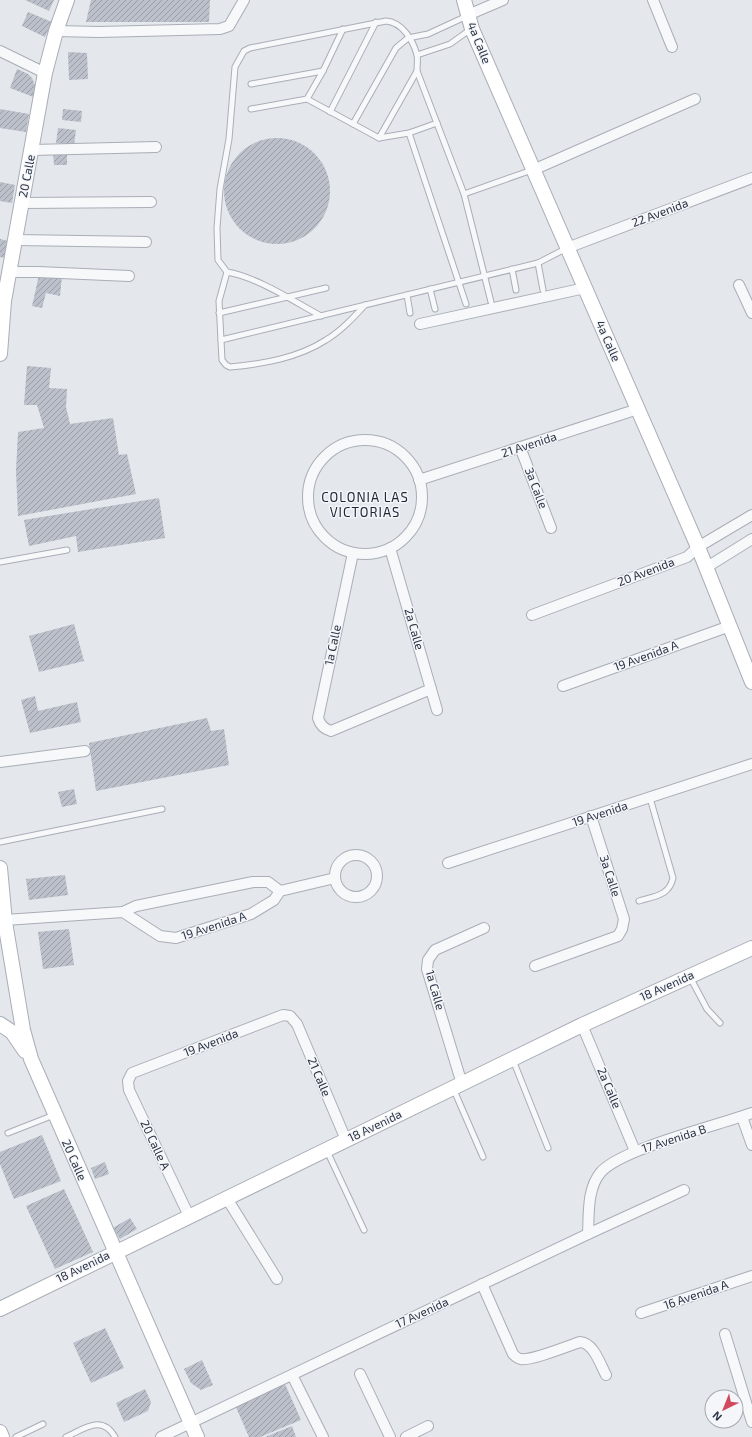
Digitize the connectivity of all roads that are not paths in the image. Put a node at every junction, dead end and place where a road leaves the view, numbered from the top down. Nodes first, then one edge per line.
1 (67, 0) edge
2 (244, 0) edge
3 (464, 0) edge
4 (502, 0) edge
5 (654, 0) edge
6 (468, 15) junction
7 (376, 22) junction
8 (343, 29) junction
9 (472, 29) junction
10 (56, 31) junction
11 (408, 38) junction
12 (672, 47) dead end
13 (0, 51) edge
14 (417, 55) junction
15 (323, 71) junction
16 (417, 71) junction
17 (45, 73) junction
18 (251, 84) dead end
19 (307, 99) junction
20 (695, 99) dead end
21 (251, 109) dead end
22 (330, 112) junction
23 (437, 123) junction
24 (353, 124) junction
25 (408, 133) junction
26 (379, 138) junction
27 (156, 147) dead end
28 (32, 150) junction
29 (533, 170) junction
30 (752, 178) edge
31 (464, 194) junction
32 (151, 202) dead end
33 (22, 204) junction
34 (16, 240) junction
35 (146, 242) dead end
36 (567, 248) junction
37 (538, 263) junction
38 (512, 269) junction
39 (10, 272) junction
40 (227, 272) junction
41 (129, 276) dead end
42 (486, 276) junction
43 (459, 282) junction
44 (739, 285) dead end
45 (326, 288) dead end
46 (585, 288) junction
47 (430, 289) junction
48 (516, 290) dead end
49 (543, 290) dead end
50 (407, 295) junction
51 (286, 298) junction
52 (2, 300) edge
53 (491, 302) dead end
54 (466, 304) dead end
55 (366, 305) junction
56 (435, 309) dead end
57 (219, 313) junction
58 (752, 313) edge
59 (410, 314) dead end
60 (321, 316) junction
61 (420, 324) dead end
62 (221, 340) junction
63 (0, 354) edge
64 (638, 409) junction
65 (520, 447) junction
66 (420, 480) junction
67 (752, 515) edge
68 (551, 528) dead end
69 (752, 539) edge
70 (698, 547) junction
71 (390, 548) junction
72 (67, 550) dead end
73 (352, 553) junction
74 (0, 562) edge
75 (707, 567) junction
76 (532, 615) dead end
77 (730, 626) junction
78 (751, 673) edge
79 (562, 686) dead end
80 (431, 689) junction
81 (437, 710) dead end
82 (86, 751) dead end
83 (0, 762) edge
84 (752, 764) edge
85 (650, 798) junction
86 (162, 809) dead end
87 (591, 816) junction
88 (0, 842) edge
89 (448, 863) dead end
90 (0, 877) edge
91 (334, 878) junction
92 (280, 891) junction
93 (639, 901) dead end
94 (123, 912) junction
95 (3, 925) edge
96 (484, 928) dead end
97 (752, 948) edge
98 (534, 966) dead end
99 (689, 976) junction
100 (290, 1016) joint
101 (720, 1023) dead end
102 (0, 1024) edge
103 (582, 1025) junction
104 (30, 1059) junction
105 (512, 1059) junction
106 (132, 1073) joint
107 (458, 1086) junction
108 (752, 1113) edge
109 (54, 1115) junction
110 (742, 1117) junction
111 (8, 1133) dead end
112 (346, 1140) junction
113 (752, 1145) edge
114 (548, 1148) dead end
115 (326, 1149) junction
116 (635, 1151) junction
117 (483, 1157) dead end
118 (684, 1190) dead end
119 (226, 1197) junction
120 (189, 1216) junction
121 (364, 1230) dead end
122 (588, 1234) junction
123 (114, 1252) junction
124 (752, 1276) edge
125 (278, 1279) dead end
126 (482, 1284) junction
127 (0, 1309) edge
128 (641, 1313) dead end
129 (725, 1334) dead end
130 (360, 1374) dead end
131 (292, 1375) junction
132 (606, 1375) dead end
133 (752, 1422) edge
134 (190, 1423) junction
135 (43, 1424) dead end
136 (428, 1426) dead end
137 (0, 1432) edge
138 (2, 1437) edge
139 (16, 1437) edge
140 (66, 1437) edge
141 (115, 1437) edge
142 (161, 1437) edge
143 (197, 1437) edge
144 (323, 1437) edge
145 (390, 1437) edge
146 (406, 1437) edge

1 - 10 street, 20 Calle
2 - 10 street
3 - 6 street, 4a Calle
4 - 6 street
5 - 12 street
6 - 9 street, 4a Calle
6 - 11 lane
7 - 8 lane
7 - 11 lane
7 - 22 lane
8 - 15 lane
8 - 40 lane
9 - 14 lane
9 - 29 street, 4a Calle
10 - 17 street, 20 Calle
11 - 14 lane
11 - 24 lane
13 - 17 street
14 - 16 lane
15 - 18 lane
15 - 19 lane
16 - 23 lane
16 - 26 lane
17 - 28 street, 20 Calle
19 - 21 lane
19 - 22 lane
20 - 29 street
22 - 24 lane
23 - 25 lane
23 - 31 lane
24 - 26 lane
25 - 26 lane
25 - 43 lane
27 - 28 street
28 - 33 street, 20 Calle
29 - 31 lane
29 - 36 street, 4a Calle
30 - 36 street, 22 Avenida
31 - 42 lane
32 - 33 street
33 - 34 street, 20 Calle
34 - 35 street
34 - 39 street, 20 Calle
36 - 37 lane
36 - 46 street, 4a Calle
37 - 38 lane
37 - 49 lane
38 - 42 lane
38 - 48 lane
39 - 41 street
39 - 52 street, 20 Calle
40 - 51 lane
40 - 57 lane
42 - 43 lane
42 - 53 lane
43 - 47 lane
43 - 54 lane
44 - 58 street
45 - 51 lane
46 - 61 street
46 - 64 street, 4a Calle
47 - 50 lane
47 - 56 lane
50 - 55 lane
50 - 59 lane
51 - 57 lane
51 - 60 lane
52 - 63 street, 20 Calle
55 - 60 lane
55 - 62 lane
57 - 62 lane
60 - 62 lane
64 - 65 street, 21 Avenida
64 - 70 street, 4a Calle
65 - 66 street, 21 Avenida
65 - 68 street, 3a Calle
66 - 71 street
66 - 73 street
67 - 70 street, 20 Avenida
69 - 75 street
70 - 75 street, 4a Calle
70 - 76 street, 20 Avenida
71 - 73 street
71 - 80 street, 2a Calle
72 - 74 lane
73 - 80 street, 1a Calle
75 - 77 street, 4a Calle
77 - 78 street, 4a Calle
77 - 79 street, 19 Avenida A
80 - 81 street, 2a Calle
82 - 83 street
84 - 85 street, 19 Avenida
85 - 87 street, 19 Avenida
85 - 93 lane
86 - 88 lane
87 - 89 street, 19 Avenida
87 - 98 street, 3a Calle
90 - 95 street, 20 Calle
91 - 91 street
91 - 92 street
92 - 94 street
92 - 94 street, 19 Avenida A
94 - 95 street
95 - 104 street, 20 Calle
96 - 107 street, 1a Calle
97 - 99 street, 18 Avenida
99 - 101 lane
99 - 103 street, 18 Avenida
100 - 106 street, 19 Avenida
100 - 112 street, 21 Calle
102 - 104 street
103 - 105 street, 18 Avenida
103 - 116 street, 2a Calle
104 - 109 street, 20 Calle
105 - 107 street, 18 Avenida
105 - 114 lane
106 - 120 street, 20 Calle A
107 - 112 street, 18 Avenida
107 - 117 lane
108 - 110 street, 17 Avenida B
109 - 111 lane
109 - 123 street, 20 Calle
110 - 113 street
110 - 116 street, 17 Avenida B
112 - 115 street, 18 Avenida
115 - 119 street, 18 Avenida
115 - 121 lane
116 - 122 street, 17 Avenida B
118 - 122 street, 17 Avenida
119 - 120 street, 18 Avenida
119 - 125 street
120 - 123 street, 18 Avenida
122 - 126 street, 17 Avenida
123 - 127 street, 18 Avenida
123 - 134 street, 20 Calle
124 - 128 street, 16 Avenida A
126 - 131 street, 17 Avenida
126 - 132 street
129 - 133 street
130 - 145 street
131 - 134 street, 17 Avenida
131 - 144 street
134 - 142 street, 17 Avenida
134 - 143 street, 20 Calle
135 - 139 lane
136 - 146 street
137 - 138 street
140 - 141 lane

